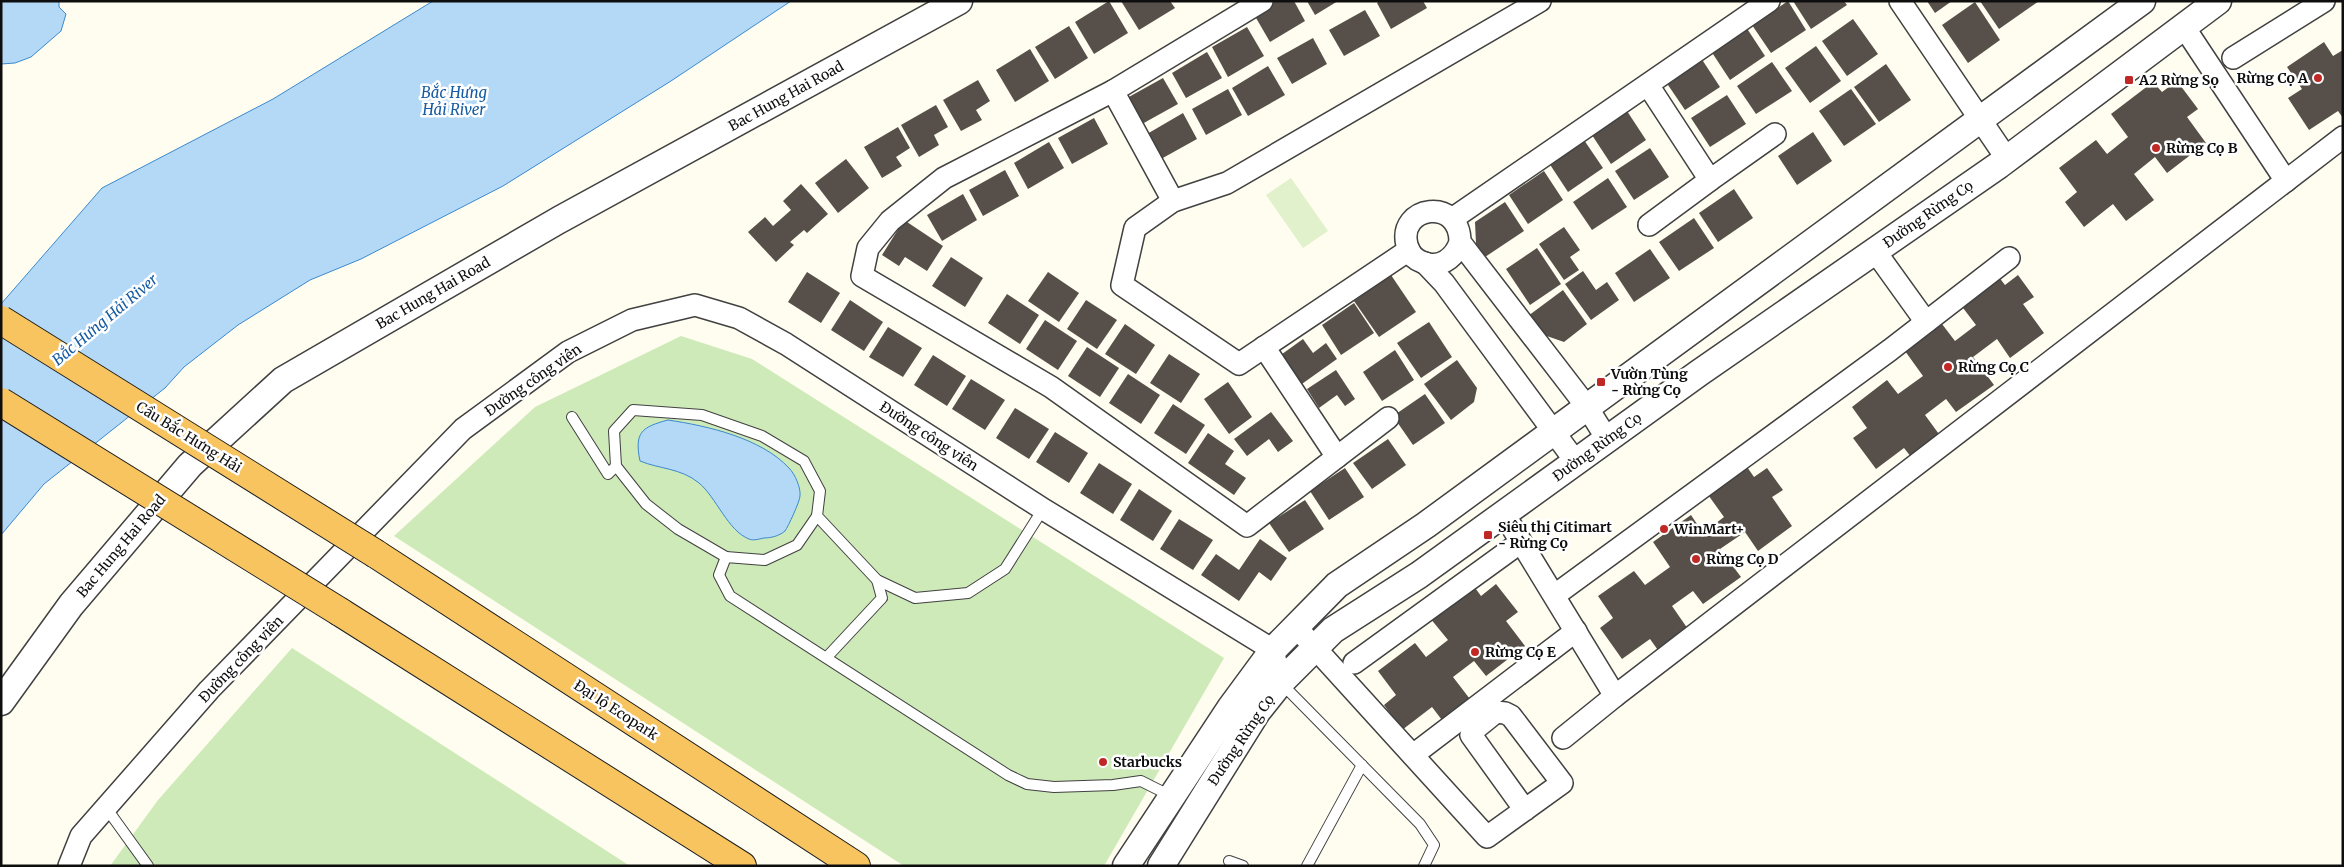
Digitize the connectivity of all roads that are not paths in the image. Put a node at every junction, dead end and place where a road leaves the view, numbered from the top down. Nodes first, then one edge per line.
1 (958, 1) edge
2 (1262, 1) edge
3 (1540, 1) edge
4 (1769, 1) edge
5 (1900, 1) edge
6 (2142, 1) edge
7 (2218, 1) edge
8 (2324, 1) edge
9 (2184, 26) junction
10 (2233, 58) dead end
11 (1648, 85) junction
12 (1113, 91) junction
13 (1981, 119) junction
14 (1775, 134) dead end
15 (2343, 137) edge
16 (2007, 159) junction
17 (1710, 180) junction
18 (2286, 181) junction
19 (1173, 201) junction
20 (1452, 219) junction
21 (1650, 225) dead end
22 (1460, 242) junction
23 (1409, 250) junction
24 (1876, 251) junction
25 (2009, 258) dead end
26 (1424, 264) junction
27 (1, 320) edge
28 (1926, 322) junction
29 (1264, 347) junction
30 (1, 402) edge
31 (1587, 407) junction
32 (572, 417) dead end
33 (1388, 418) dead end
34 (1554, 432) junction
35 (1608, 439) junction
36 (1337, 457) junction
37 (1576, 462) junction
38 (616, 466) junction
39 (1043, 509) junction
40 (1504, 514) junction
41 (817, 516) junction
42 (1521, 542) junction
43 (376, 554) joint
44 (726, 557) junction
45 (877, 580) junction
46 (1555, 595) junction
47 (1296, 627) junction
48 (1576, 631) junction
49 (1316, 648) junction
50 (1273, 650) junction
51 (827, 657) junction
52 (1354, 663) dead end
53 (1281, 682) junction
54 (1615, 696) junction
55 (1, 702) edge
56 (1563, 738) dead end
57 (1412, 755) junction
58 (1362, 765) junction
59 (1172, 796) junction
60 (106, 809) junction
61 (1525, 810) junction
62 (1229, 861) dead end
63 (69, 866) edge
64 (148, 866) edge
65 (742, 866) edge
66 (856, 866) edge
67 (1126, 866) edge
68 (1161, 866) edge
69 (1243, 866) edge
70 (1307, 866) edge
71 (1424, 866) edge

1 - 55 street, Bac Hung Hai Road
2 - 12 street
3 - 19 street
4 - 11 street
5 - 13 street
6 - 13 street, Đường Rừng Cọ
7 - 9 street, Đường Rừng Cọ
8 - 10 street
9 - 16 street, Đường Rừng Cọ
9 - 18 street
11 - 17 street
11 - 20 street
12 - 19 street
12 - 36 street
13 - 16 street
13 - 31 street, Đường Rừng Cọ
14 - 17 street
15 - 18 street
16 - 24 street, Đường Rừng Cọ
17 - 21 street
18 - 54 street
19 - 29 street
20 - 22 street
20 - 23 street
22 - 26 street
22 - 31 street
23 - 26 street
23 - 29 street
24 - 28 street
24 - 35 street, Đường Rừng Cọ
25 - 28 street
26 - 34 street
27 - 43 highway, Cầu Bắc Hưng Hải, bridge
28 - 46 street
29 - 36 street
30 - 65 highway, bridge
31 - 34 street, Đường Rừng Cọ
31 - 35 street
32 - 38 lane
33 - 36 street
34 - 37 street
34 - 47 street, Đường Rừng Cọ
35 - 37 street, Đường Rừng Cọ
37 - 40 street, Đường Rừng Cọ
38 - 41 lane
38 - 44 lane
39 - 45 lane
39 - 50 street, Đường công viên
39 - 60 street, Đường công viên
40 - 42 street
40 - 49 street, Đường Rừng Cọ
41 - 44 lane
41 - 45 lane
42 - 46 street
42 - 52 street
43 - 66 highway, Đại lộ Ecopark
44 - 51 lane
45 - 51 lane
46 - 48 street
47 - 49 street
47 - 50 street, Đường Rừng Cọ
48 - 54 street
48 - 57 street
49 - 53 street, Đường Rừng Cọ
49 - 57 street
50 - 53 street
50 - 59 street, Đường Rừng Cọ
51 - 59 lane
53 - 58 lane
53 - 68 street, Đường Rừng Cọ
54 - 56 street
57 - 61 street
58 - 70 lane
58 - 71 lane
59 - 67 street, Đường Rừng Cọ
60 - 63 street, Đường công viên
60 - 64 lane
61 - 61 street
62 - 69 lane

